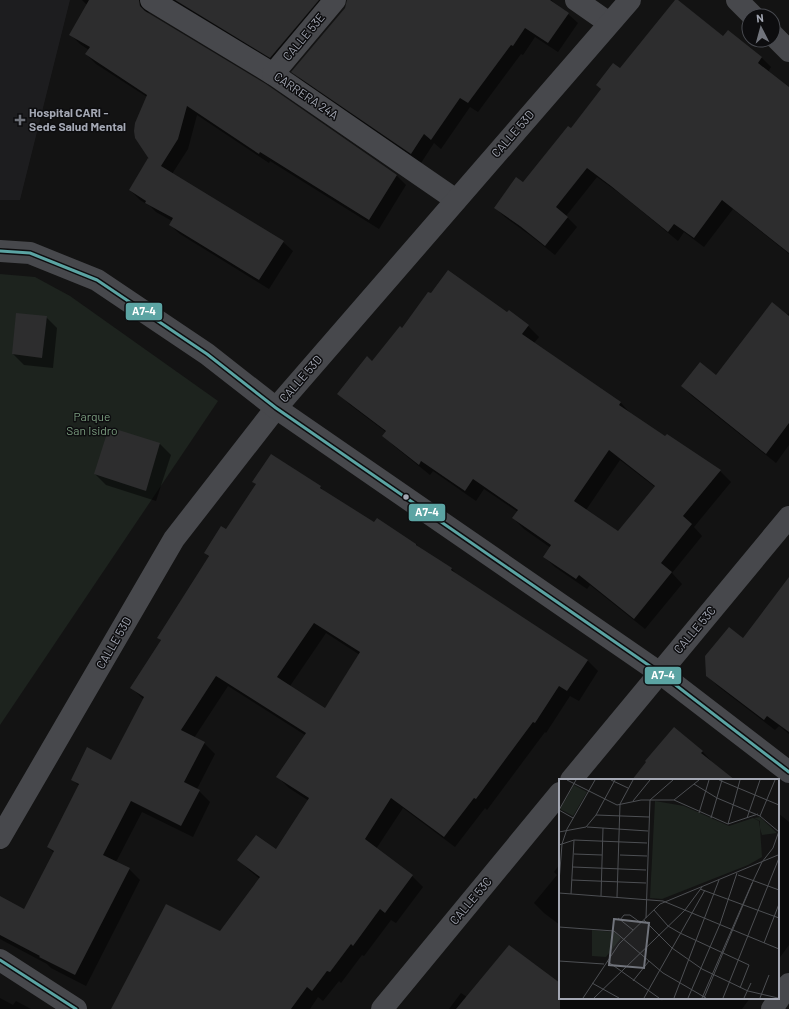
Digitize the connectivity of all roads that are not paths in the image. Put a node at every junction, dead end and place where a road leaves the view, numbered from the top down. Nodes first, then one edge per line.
1 (151, 0) edge
2 (335, 0) edge
3 (576, 0) edge
4 (630, 0) edge
5 (737, 0) edge
6 (745, 8) edge
7 (609, 23) junction
8 (781, 43) edge
9 (789, 51) edge
10 (273, 74) junction
11 (456, 200) junction
12 (0, 251) edge
13 (276, 408) junction
14 (789, 517) edge
15 (660, 673) junction
16 (789, 772) edge
17 (572, 779) edge
18 (559, 794) edge
19 (0, 838) edge
20 (0, 960) edge
21 (789, 984) edge
22 (779, 999) edge
23 (779, 999) edge
24 (76, 1009) edge
25 (382, 1009) edge
26 (772, 1009) edge

1 - 10 street, CARRERA 24A
2 - 10 street, CALLE 53E
3 - 7 street
4 - 7 street, CALLE 53D
5 - 6 street
7 - 11 street, CALLE 53D
8 - 9 street
10 - 11 street, CARRERA 24A
11 - 13 street, CALLE 53D
12 - 13 street
13 - 15 street
13 - 19 street, CALLE 53D
14 - 15 street, CALLE 53C
15 - 16 street
15 - 17 street, CALLE 53C
18 - 25 street, CALLE 53C
20 - 24 street
21 - 23 street
22 - 26 street

